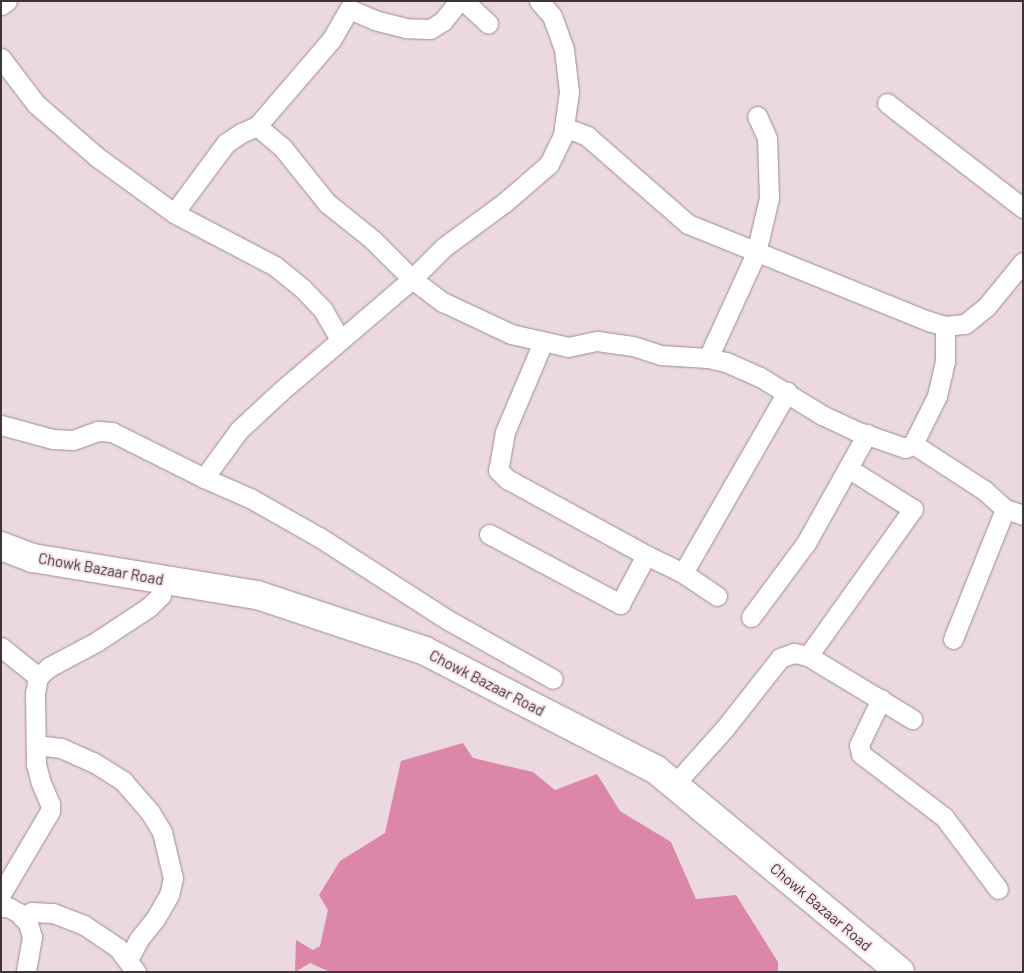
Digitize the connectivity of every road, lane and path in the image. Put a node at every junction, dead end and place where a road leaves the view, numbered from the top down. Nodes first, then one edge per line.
1 (7, 1) edge
2 (539, 1) edge
3 (458, 2) edge
4 (1, 5) edge
5 (488, 23) dead end
6 (1, 58) edge
7 (887, 103) dead end
8 (757, 116) dead end
9 (257, 126) junction
10 (564, 127) junction
11 (1023, 208) edge
12 (174, 213) junction
13 (756, 253) junction
14 (1023, 262) edge
15 (412, 279) junction
16 (945, 326) junction
17 (340, 340) junction
18 (544, 342) junction
19 (708, 358) junction
20 (787, 392) junction
21 (1, 425) edge
22 (867, 434) junction
23 (913, 444) junction
24 (848, 468) junction
25 (204, 478) junction
26 (1014, 512) edge
27 (489, 534) dead end
28 (1, 546) edge
29 (646, 555) junction
30 (683, 573) junction
31 (164, 580) junction
32 (716, 596) dead end
33 (751, 617) dead end
34 (953, 639) dead end
35 (1, 647) edge
36 (808, 656) junction
37 (38, 677) junction
38 (553, 679) dead end
39 (880, 700) junction
40 (912, 719) dead end
41 (36, 745) junction
42 (674, 785) junction
43 (998, 889) dead end
44 (1, 894) edge
45 (1, 907) edge
46 (22, 917) junction
47 (132, 966) edge
48 (26, 972) edge
49 (900, 972) edge

1 - 4 street
2 - 10 street
3 - 5 street
3 - 9 street
6 - 12 street
7 - 11 street
8 - 13 street
9 - 12 street
9 - 15 street
10 - 13 street
10 - 15 street
12 - 17 street
13 - 16 street
13 - 19 street
14 - 16 street
15 - 17 street
15 - 18 street
16 - 23 street
17 - 25 street
18 - 19 street
18 - 29 street
19 - 20 street
20 - 22 street
20 - 30 street
21 - 25 street
22 - 23 street
22 - 24 street
23 - 26 street
24 - 33 street
24 - 36 street
25 - 38 street
26 - 34 street
27 - 29 street
28 - 31 main road, Chowk Bazaar Road
29 - 30 street
30 - 32 street
31 - 37 street
31 - 42 main road, Chowk Bazaar Road
35 - 37 street
36 - 39 street
36 - 42 street
37 - 41 street
39 - 40 street
39 - 43 street
41 - 44 street
41 - 47 street
42 - 49 main road, Chowk Bazaar Road
45 - 46 street
46 - 47 street
46 - 48 street

